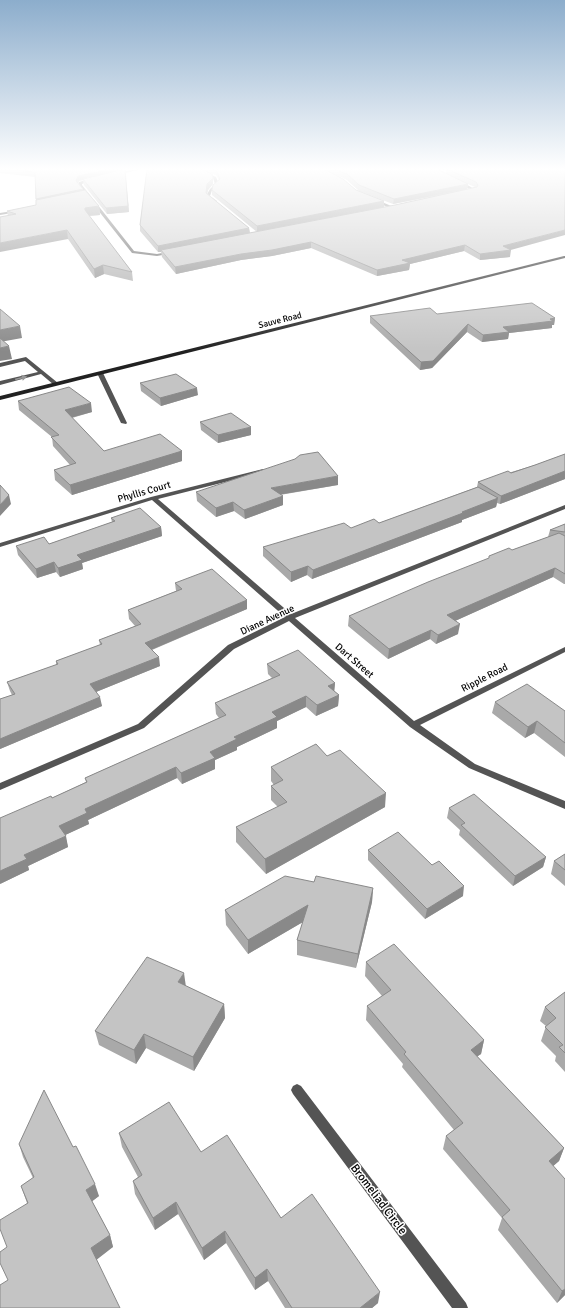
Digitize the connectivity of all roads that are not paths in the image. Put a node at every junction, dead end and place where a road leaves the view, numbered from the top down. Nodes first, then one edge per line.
1 (115, 230) edge
2 (180, 251) edge
3 (565, 257) edge
4 (0, 365) edge
5 (42, 372) junction
6 (100, 373) junction
7 (0, 383) edge
8 (56, 384) junction
9 (0, 398) edge
10 (124, 424) dead end
11 (268, 469) edge
12 (153, 498) junction
13 (565, 507) edge
14 (0, 545) edge
15 (291, 617) junction
16 (565, 649) edge
17 (413, 725) junction
18 (0, 787) edge
19 (565, 805) edge
20 (297, 1090) dead end
21 (461, 1308) edge

1 - 2 street
3 - 6 street, Sauve Road
4 - 5 street
7 -> 5 street
5 - 8 street
6 - 8 street, Sauve Road
6 - 10 street
8 - 9 street, Sauve Road
11 - 12 street, Phyllis Court
12 - 14 street, Phyllis Court
12 - 15 street, Dart Street
13 - 15 street, Diane Avenue
15 - 17 street, Dart Street
15 - 18 street, Diane Avenue
16 - 17 street, Ripple Road
17 - 19 street, Dart Street
20 - 21 street, Bromeliad Circle

